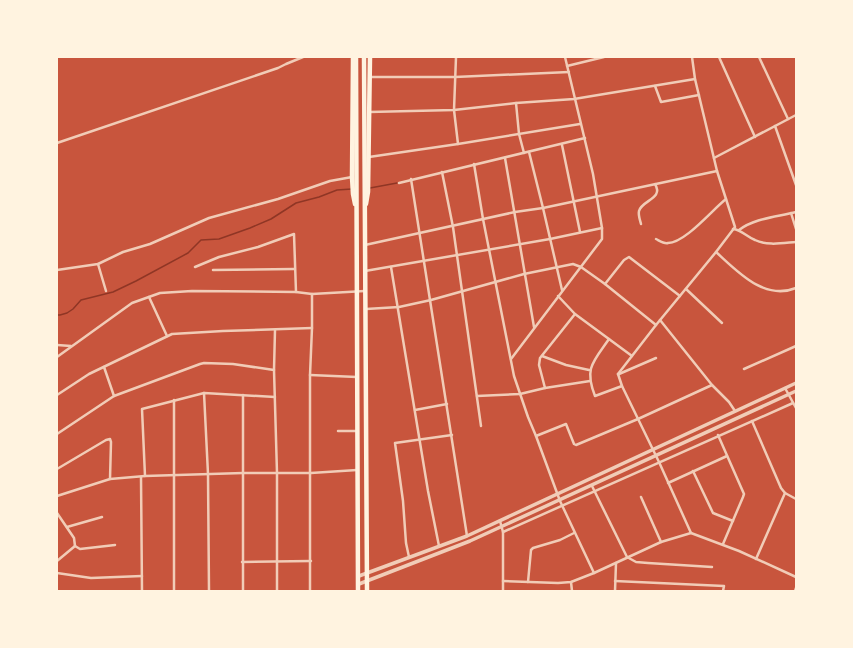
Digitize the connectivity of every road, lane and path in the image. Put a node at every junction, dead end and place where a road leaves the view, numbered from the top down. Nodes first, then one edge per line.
1 (303, 57) edge
2 (353, 57) edge
3 (356, 57) edge
4 (364, 57) edge
5 (370, 57) edge
6 (456, 57) edge
7 (565, 57) edge
8 (604, 57) edge
9 (692, 57) edge
10 (719, 57) edge
11 (759, 57) edge
12 (567, 66) junction
13 (569, 72) junction
14 (370, 77) junction
15 (455, 77) junction
16 (695, 79) junction
17 (655, 86) junction
18 (699, 95) junction
19 (574, 98) junction
20 (516, 103) junction
21 (454, 110) junction
22 (370, 112) junction
23 (796, 115) edge
24 (788, 119) junction
25 (580, 124) junction
26 (775, 126) junction
27 (519, 134) junction
28 (755, 137) junction
29 (585, 138) junction
30 (57, 143) edge
31 (458, 144) junction
32 (562, 145) junction
33 (529, 152) junction
34 (524, 153) junction
35 (368, 157) junction
36 (505, 158) junction
37 (714, 158) junction
38 (474, 164) junction
39 (717, 171) junction
40 (442, 172) junction
41 (352, 177) junction
42 (411, 179) junction
43 (399, 183) dead end
44 (655, 184) junction
45 (796, 185) edge
46 (355, 194) junction
47 (366, 194) junction
48 (596, 197) junction
49 (726, 199) junction
50 (574, 201) junction
51 (543, 208) junction
52 (515, 212) junction
53 (796, 212) edge
54 (791, 213) junction
55 (483, 219) junction
56 (641, 224) dead end
57 (453, 227) junction
58 (602, 228) junction
59 (796, 229) edge
60 (733, 230) junction
61 (739, 230) junction
62 (580, 232) junction
63 (420, 233) junction
64 (550, 239) junction
65 (656, 239) dead end
66 (796, 242) edge
67 (520, 244) junction
68 (364, 245) junction
69 (490, 249) junction
70 (716, 252) junction
71 (456, 255) junction
72 (424, 261) junction
73 (98, 264) junction
74 (195, 267) dead end
75 (391, 267) junction
76 (556, 267) junction
77 (581, 267) junction
78 (294, 269) junction
79 (57, 270) edge
80 (213, 270) dead end
81 (365, 271) junction
82 (524, 274) junction
83 (496, 282) junction
84 (605, 284) junction
85 (796, 288) edge
86 (686, 289) junction
87 (562, 290) junction
88 (106, 291) dead end
89 (365, 291) junction
90 (462, 291) junction
91 (296, 292) junction
92 (357, 292) junction
93 (312, 294) junction
94 (558, 296) junction
95 (680, 296) junction
96 (149, 297) junction
97 (431, 300) junction
98 (398, 307) junction
99 (366, 309) junction
100 (575, 314) junction
101 (660, 320) junction
102 (722, 323) dead end
103 (656, 325) junction
104 (312, 328) junction
105 (534, 328) junction
106 (275, 330) junction
107 (167, 336) junction
108 (609, 339) junction
109 (57, 345) edge
110 (72, 346) junction
111 (796, 346) edge
112 (542, 356) junction
113 (632, 356) junction
114 (57, 357) edge
115 (656, 358) dead end
116 (511, 359) junction
117 (104, 367) junction
118 (744, 369) dead end
119 (274, 370) junction
120 (589, 370) junction
121 (618, 374) junction
122 (310, 375) junction
123 (358, 377) junction
124 (590, 381) junction
125 (796, 383) edge
126 (712, 385) junction
127 (622, 386) junction
128 (545, 388) junction
129 (785, 388) junction
130 (796, 391) edge
131 (204, 393) junction
132 (520, 394) junction
133 (57, 395) edge
134 (243, 395) junction
135 (789, 395) junction
136 (114, 396) junction
137 (478, 396) junction
138 (275, 397) junction
139 (174, 400) junction
140 (794, 403) junction
141 (447, 404) junction
142 (796, 408) edge
143 (415, 410) junction
144 (735, 412) junction
145 (638, 419) junction
146 (752, 421) junction
147 (481, 426) dead end
148 (338, 431) dead end
149 (358, 431) junction
150 (57, 434) edge
151 (452, 435) junction
152 (718, 435) junction
153 (536, 436) junction
154 (419, 439) junction
155 (653, 450) junction
156 (656, 456) junction
157 (727, 456) junction
158 (660, 462) junction
159 (57, 470) edge
160 (358, 470) junction
161 (693, 471) junction
162 (243, 473) junction
163 (277, 473) junction
164 (311, 473) junction
165 (208, 474) junction
166 (175, 475) junction
167 (141, 476) junction
168 (145, 476) junction
169 (110, 479) junction
170 (668, 483) junction
171 (592, 486) junction
172 (595, 491) junction
173 (785, 493) junction
174 (57, 496) edge
175 (641, 497) dead end
176 (558, 498) junction
177 (796, 499) edge
178 (562, 506) junction
179 (57, 513) edge
180 (102, 517) dead end
181 (500, 521) junction
182 (733, 521) junction
183 (67, 527) junction
184 (503, 527) junction
185 (503, 532) junction
186 (574, 533) junction
187 (691, 533) junction
188 (467, 536) junction
189 (661, 542) junction
190 (722, 544) junction
191 (115, 545) dead end
192 (75, 546) junction
193 (439, 546) junction
194 (627, 557) junction
195 (409, 558) junction
196 (756, 559) junction
197 (57, 561) edge
198 (311, 561) junction
199 (242, 562) junction
200 (277, 562) junction
201 (616, 563) junction
202 (712, 567) dead end
203 (57, 573) edge
204 (594, 573) junction
205 (367, 574) junction
206 (142, 576) junction
207 (359, 576) junction
208 (796, 577) edge
209 (367, 581) junction
210 (503, 581) junction
211 (616, 581) junction
212 (528, 582) junction
213 (571, 582) junction
214 (359, 584) junction
215 (142, 591) edge
216 (174, 591) edge
217 (209, 591) edge
218 (243, 591) edge
219 (277, 591) edge
220 (310, 591) edge
221 (358, 591) edge
222 (367, 591) edge
223 (503, 591) edge
224 (572, 591) edge
225 (615, 591) edge
226 (723, 591) edge

1 - 30 street
2 - 41 highway
3 - 46 highway
4 - 47 highway
5 - 14 highway
6 - 15 street
7 - 12 street
8 - 12 street
9 - 16 street
10 - 28 street
11 - 24 street
12 - 13 street
13 - 15 street
13 - 19 street
14 - 15 street
14 - 22 highway
15 - 21 street
16 - 17 street
16 - 18 street
17 - 18 street
17 - 19 street
18 - 37 street
19 - 20 street
19 - 25 street
20 - 21 street
20 - 27 street
21 - 22 street
21 - 31 street
22 - 35 highway
23 - 24 street
24 - 26 street
25 - 27 street
25 - 29 street
26 - 28 street
26 - 45 street
27 - 31 street
27 - 34 street
28 - 37 street
29 - 32 street
29 - 48 street
31 - 35 street
32 - 33 street
32 - 50 street
33 - 34 street
33 - 51 street
34 - 36 street
35 - 47 highway
36 - 38 street
36 - 52 street
37 - 39 street
38 - 40 street
38 - 55 street
39 - 44 street
39 - 49 street
40 - 42 street
40 - 57 street
41 - 46 highway
41 - 73 street
42 - 43 street
42 - 63 street
44 - 48 street
44 - 56 street
46 - 92 highway
47 - 68 highway
48 - 50 street
48 - 58 street
49 - 60 street
49 - 65 street
50 - 51 street
50 - 62 street
51 - 52 street
51 - 64 street
52 - 55 street
52 - 67 street
53 - 54 street
54 - 59 street
54 - 61 street
55 - 57 street
55 - 69 street
57 - 63 street
57 - 71 street
58 - 62 street
58 - 77 street
60 - 61 street
60 - 70 street
61 - 66 street
62 - 64 street
63 - 68 street
63 - 72 street
64 - 67 street
64 - 76 street
67 - 69 street
67 - 82 street
68 - 81 highway
69 - 71 street
69 - 83 street
70 - 85 street
70 - 86 street
71 - 72 street
71 - 90 street
72 - 75 street
72 - 97 street
73 - 79 street
73 - 88 street
74 - 78 street
75 - 81 street
75 - 98 street
76 - 77 street
76 - 82 street
76 - 87 street
77 - 84 street
77 - 87 street
78 - 80 street
78 - 91 street
81 - 89 highway
82 - 83 street
82 - 105 street
83 - 90 street
83 - 116 street
84 - 95 street
84 - 103 street
86 - 95 street
86 - 102 street
87 - 94 street
89 - 92 street
89 - 99 highway
90 - 97 street
90 - 137 street
91 - 93 street
91 - 96 street
92 - 93 street
92 - 123 highway
93 - 104 street
94 - 100 street
94 - 105 street
95 - 101 street
96 - 107 street
96 - 110 street
97 - 98 street
97 - 141 street
98 - 99 street
98 - 143 street
99 - 205 highway
100 - 108 street
100 - 112 street
101 - 103 street
101 - 126 street
103 - 113 street
104 - 106 street
104 - 122 street
105 - 116 street
106 - 107 street
106 - 119 street
107 - 117 street
108 - 113 street
108 - 120 street
109 - 110 street
110 - 114 street
111 - 118 street
112 - 120 street
112 - 128 street
113 - 121 street
115 - 121 street
116 - 132 street
117 - 133 street
117 - 136 street
119 - 136 street
119 - 138 street
120 - 124 street
121 - 127 street
122 - 123 street
122 - 164 street
123 - 149 highway
124 - 127 street
124 - 128 street
125 - 129 street
126 - 144 street
126 - 145 street
127 - 145 street
128 - 132 street
129 - 135 street
129 - 144 street
130 - 135 street
131 - 134 street
131 - 139 street
131 - 165 street
132 - 137 street
132 - 153 street
134 - 138 street
134 - 162 street
135 - 140 street
135 - 156 street
136 - 150 street
137 - 147 street
138 - 163 street
139 - 166 street
139 - 168 street
140 - 142 street
140 - 146 street
141 - 143 street
141 - 151 street
143 - 154 street
144 - 155 street
145 - 153 street
145 - 155 street
146 - 152 street
146 - 173 street
148 - 149 street
149 - 160 highway
151 - 154 street
151 - 188 street
152 - 157 street
152 - 158 street
153 - 176 street
154 - 193 street
154 - 195 street
155 - 156 street
155 - 176 street
156 - 158 street
156 - 171 street
157 - 161 street
157 - 182 street
158 - 170 street
158 - 172 street
159 - 169 street
160 - 164 street
160 - 207 highway
161 - 170 street
161 - 182 street
162 - 163 street
162 - 165 street
162 - 199 street
163 - 164 street
163 - 200 street
164 - 198 street
165 - 166 street
165 - 217 street
166 - 168 street
166 - 216 street
167 - 168 street
167 - 169 street
167 - 206 street
169 - 174 street
170 - 187 street
171 - 172 street
171 - 176 street
172 - 178 street
172 - 194 street
173 - 177 street
173 - 196 street
175 - 189 street
176 - 178 street
176 - 181 street
176 - 184 street
178 - 185 street
178 - 186 street
179 - 183 street
180 - 183 street
181 - 184 street
181 - 188 street
182 - 190 street
183 - 192 street
184 - 185 street
184 - 209 street
185 - 210 street
186 - 204 street
186 - 212 street
187 - 189 street
187 - 190 street
188 - 193 street
189 - 194 street
190 - 196 street
191 - 192 street
192 - 197 street
193 - 195 street
194 - 201 street
194 - 202 street
195 - 205 street
196 - 208 street
198 - 200 street
198 - 220 street
199 - 200 street
199 - 218 street
200 - 219 street
201 - 204 street
201 - 211 street
203 - 206 street
204 - 213 street
205 - 207 street
205 - 209 highway
206 - 215 street
207 - 214 highway
209 - 214 street
209 - 222 highway
210 - 212 street
210 - 223 street
211 - 225 street
211 - 226 street
212 - 213 street
213 - 224 street
214 - 221 highway

